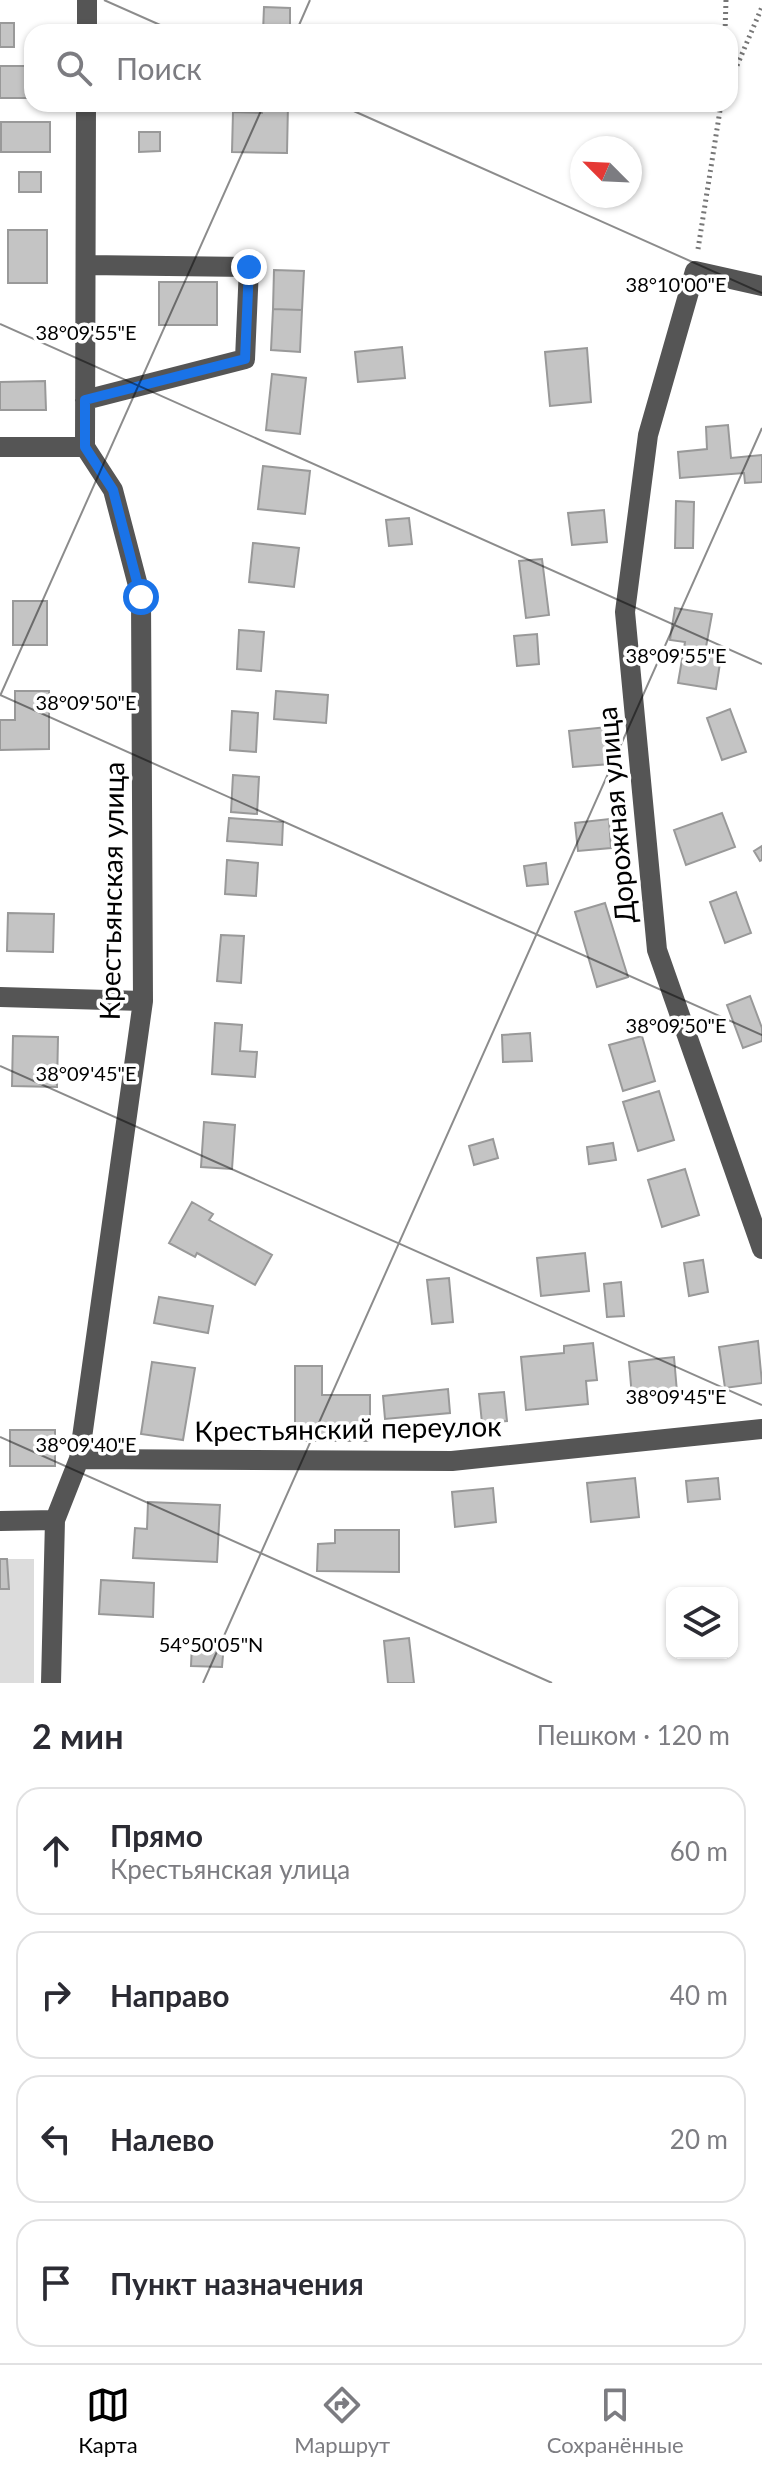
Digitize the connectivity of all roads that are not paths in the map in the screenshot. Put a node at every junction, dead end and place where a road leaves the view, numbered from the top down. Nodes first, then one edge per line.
1 (87, 0) edge
2 (87, 24) edge
3 (86, 112) edge
4 (86, 265) junction
5 (762, 286) edge
6 (85, 400) junction
7 (0, 447) edge
8 (85, 447) junction
9 (0, 997) edge
10 (143, 1001) junction
11 (762, 1249) edge
12 (762, 1429) edge
13 (79, 1459) junction
14 (55, 1520) junction
15 (0, 1521) edge
16 (51, 1683) edge

1 - 2 street
3 - 4 street
4 - 6 street
4 - 6 street
5 - 11 street, Дорожная улица
6 - 8 street
7 - 8 street
8 - 10 street, Крестьянская улица
9 - 10 street
10 - 13 street, Крестьянская улица
12 - 13 street, Крестьянский переулок
13 - 14 street, Крестьянская улица
14 - 15 street
14 - 16 street, Крестьянская улица

